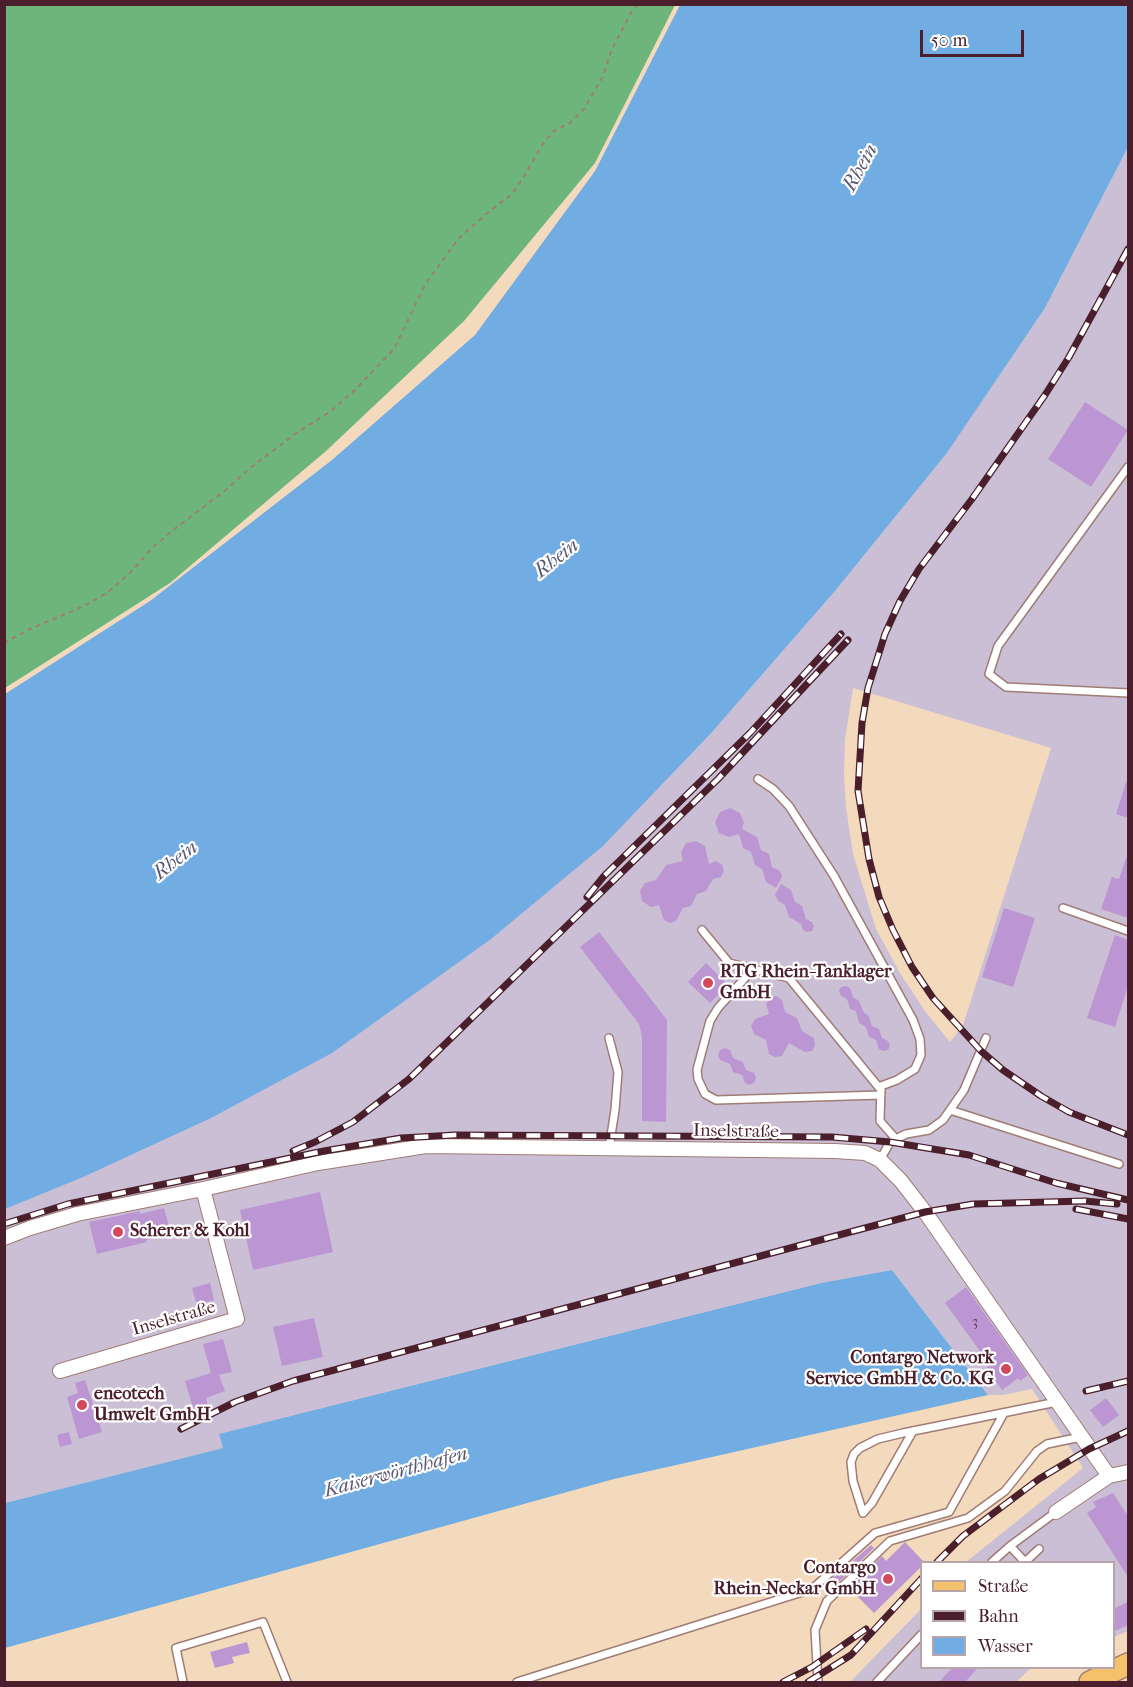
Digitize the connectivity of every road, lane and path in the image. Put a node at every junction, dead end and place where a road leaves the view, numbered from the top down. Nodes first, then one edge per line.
1 (638, 4) edge
2 (1128, 467) edge
3 (4, 643) edge
4 (1128, 693) edge
5 (758, 779) dead end
6 (1063, 909) dead end
7 (702, 930) dead end
8 (1128, 931) edge
9 (753, 969) junction
10 (609, 1038) dead end
11 (987, 1038) dead end
12 (881, 1092) junction
13 (950, 1110) junction
14 (896, 1139) junction
15 (609, 1148) junction
16 (880, 1160) junction
17 (1119, 1164) dead end
18 (203, 1189) junction
19 (4, 1238) edge
20 (60, 1371) dead end
21 (1057, 1402) junction
22 (1004, 1413) junction
23 (913, 1431) junction
24 (1081, 1437) junction
25 (1128, 1472) edge
26 (1108, 1476) junction
27 (1056, 1512) joint
28 (1010, 1546) junction
29 (1039, 1549) dead end
30 (994, 1561) edge
31 (1024, 1561) edge
32 (1026, 1561) edge
33 (920, 1635) edge
34 (1128, 1664) edge
35 (1128, 1680) edge
36 (183, 1683) edge
37 (287, 1683) edge
38 (517, 1683) edge
39 (818, 1683) edge
40 (877, 1683) edge
41 (1090, 1683) edge
42 (1123, 1683) edge

1 - 3 path
2 - 4 lane
5 - 12 lane
6 - 8 lane
7 - 9 lane
9 - 12 lane
9 - 12 lane
10 - 15 lane
11 - 13 lane
12 - 14 lane
13 - 14 lane
13 - 17 lane
14 - 16 lane
15 - 16 street, Inselstraße
15 - 18 street, Inselstraße
16 - 21 street, Inselstraße
18 - 19 street, Inselstraße
18 - 20 street, Inselstraße
21 - 22 lane
21 - 24 street, Inselstraße
22 - 23 lane
22 - 38 lane
23 - 23 lane
24 - 26 street, Inselstraße
24 - 39 lane
25 - 26 street
26 - 27 street
27 - 28 lane
28 - 30 lane
28 - 31 lane
29 - 32 lane
33 - 40 lane
34 - 41 main road
35 - 42 main road
36 - 37 lane

